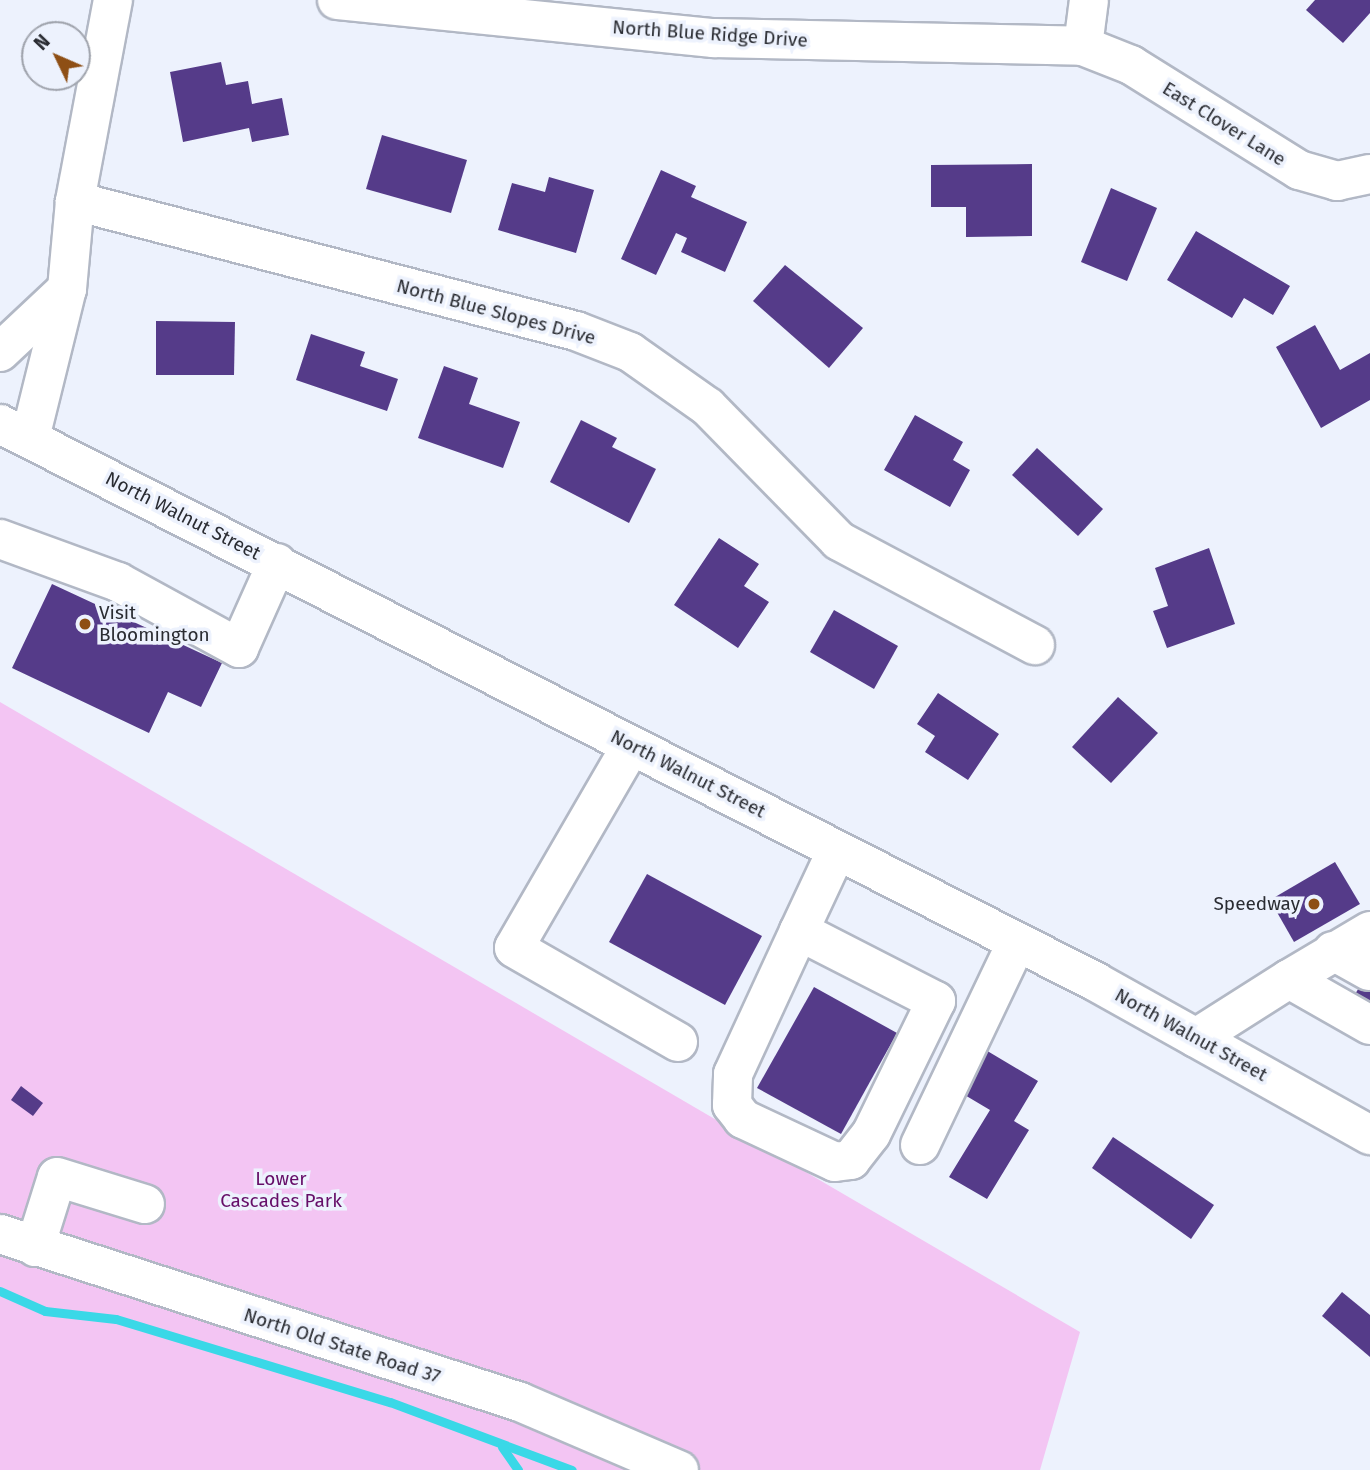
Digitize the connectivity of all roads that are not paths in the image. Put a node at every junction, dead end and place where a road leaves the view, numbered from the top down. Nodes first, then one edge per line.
1 (113, 0) edge
2 (337, 0) edge
3 (1089, 0) edge
4 (1083, 46) junction
5 (1370, 174) edge
6 (75, 201) junction
7 (67, 289) junction
8 (0, 352) edge
9 (15, 431) edge
10 (0, 539) edge
11 (277, 563) junction
12 (1035, 645) dead end
13 (632, 746) junction
14 (837, 850) junction
15 (799, 931) junction
16 (1370, 931) edge
17 (1017, 942) junction
18 (1333, 951) junction
19 (1368, 971) edge
20 (1289, 979) junction
21 (1370, 1025) edge
22 (1196, 1038) junction
23 (678, 1042) dead end
24 (1370, 1135) edge
25 (920, 1145) dead end
26 (145, 1204) dead end
27 (18, 1241) edge
28 (679, 1470) edge

1 - 6 street
2 - 4 street, North Blue Ridge Drive
3 - 4 street
4 - 5 street, East Clover Lane
6 - 7 street
6 - 12 street, North Blue Slopes Drive
7 - 8 street
7 - 9 street
9 - 11 street, North Walnut Street
10 - 11 street
11 - 13 street, North Walnut Street
13 - 14 street, North Walnut Street
13 - 23 street
14 - 15 street
14 - 17 street, North Walnut Street
15 - 15 street
16 - 18 street
17 - 22 street, North Walnut Street
17 - 25 street
18 - 19 street
18 - 20 street
20 - 21 street
20 - 22 street
22 - 24 street, North Walnut Street
26 - 27 street
27 - 28 street, North Old State Road 37

